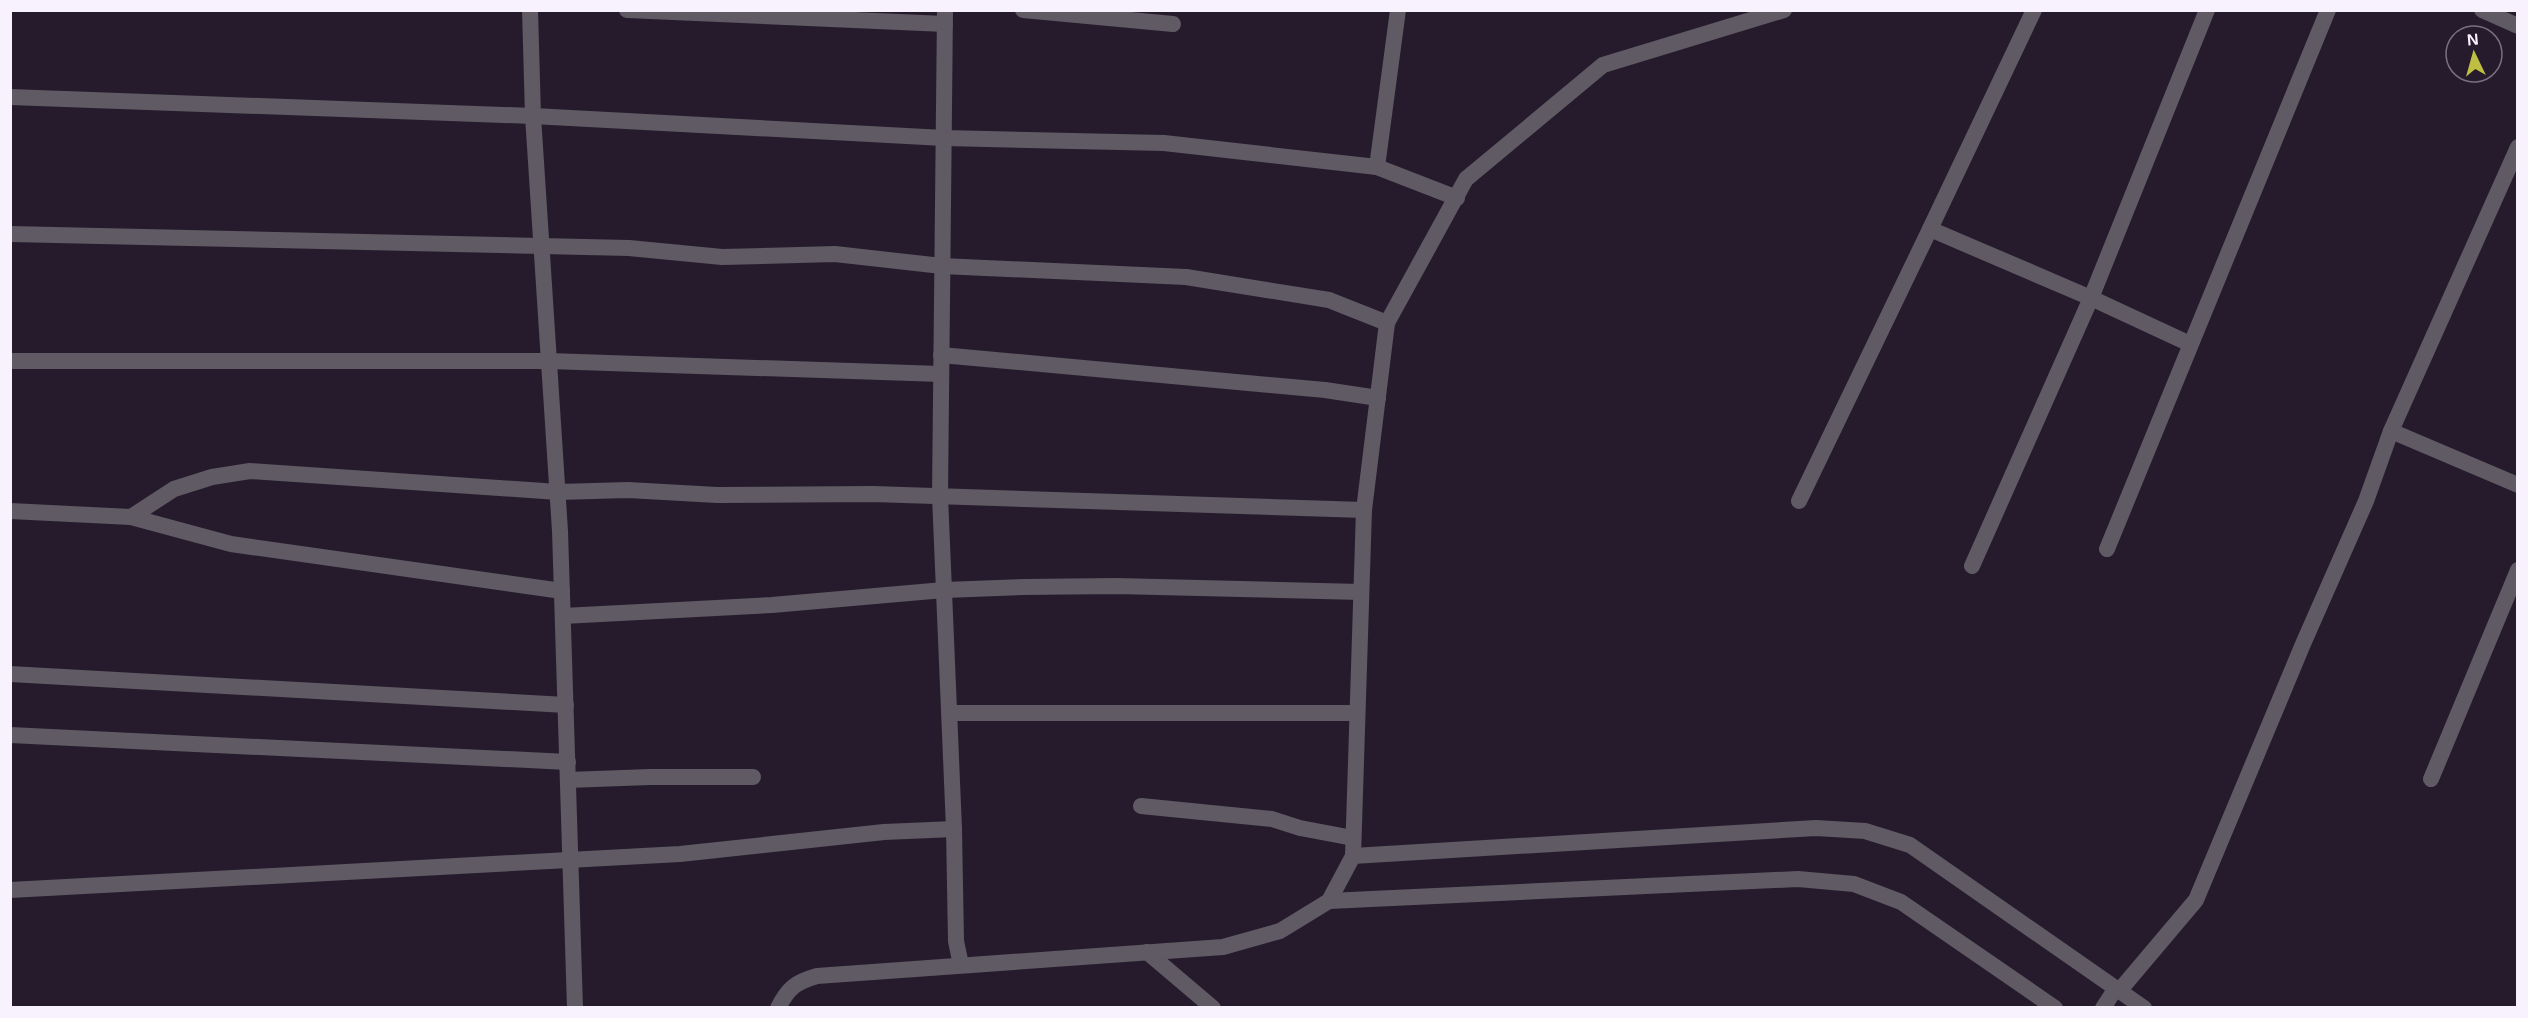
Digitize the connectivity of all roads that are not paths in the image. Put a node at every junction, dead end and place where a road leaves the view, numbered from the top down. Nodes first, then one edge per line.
1 (530, 10) edge
2 (627, 10) edge
3 (1023, 10) edge
4 (1398, 10) edge
5 (1784, 10) edge
6 (2034, 10) edge
7 (2207, 10) edge
8 (2328, 10) edge
9 (2482, 10) edge
10 (945, 17) edge
11 (1173, 24) dead end
12 (2517, 26) edge
13 (10, 98) edge
14 (532, 116) junction
15 (944, 138) junction
16 (2517, 147) edge
17 (1377, 166) junction
18 (1449, 195) junction
19 (1930, 228) junction
20 (10, 234) edge
21 (541, 246) junction
22 (942, 266) junction
23 (2091, 298) junction
24 (1387, 323) junction
25 (2190, 344) junction
26 (941, 355) junction
27 (10, 361) edge
28 (549, 361) junction
29 (941, 374) junction
30 (1378, 398) junction
31 (2391, 431) junction
32 (2517, 485) edge
33 (558, 492) junction
34 (940, 496) junction
35 (1799, 501) dead end
36 (1364, 510) junction
37 (10, 511) edge
38 (131, 517) junction
39 (2107, 549) dead end
40 (1972, 567) dead end
41 (2517, 570) edge
42 (944, 590) junction
43 (562, 591) junction
44 (1361, 592) junction
45 (562, 616) junction
46 (10, 674) edge
47 (566, 705) junction
48 (950, 713) junction
49 (1357, 713) junction
50 (10, 735) edge
51 (568, 762) junction
52 (753, 777) dead end
53 (2431, 779) dead end
54 (568, 780) junction
55 (1141, 806) dead end
56 (954, 829) junction
57 (1353, 838) junction
58 (1353, 856) junction
59 (570, 859) junction
60 (10, 890) edge
61 (1329, 901) junction
62 (1147, 952) junction
63 (961, 965) junction
64 (2116, 988) junction
65 (575, 1008) edge
66 (778, 1008) edge
67 (1213, 1008) edge
68 (2055, 1008) edge
69 (2103, 1008) edge
70 (2144, 1008) edge

1 - 14 street
2 - 10 street
3 - 11 street
4 - 17 street
5 - 18 street
6 - 19 street
7 - 23 street
8 - 25 street
9 - 12 street
10 - 15 street
13 - 14 street
14 - 15 street
14 - 21 street
15 - 17 street
15 - 22 street
16 - 31 street
17 - 18 street
18 - 24 street
19 - 23 street
19 - 35 street
20 - 21 street
21 - 22 street
21 - 28 street
22 - 24 street
22 - 26 street
23 - 25 street
23 - 40 street
24 - 30 street
25 - 39 street
26 - 29 street
26 - 30 street
27 - 28 street
28 - 29 street
28 - 33 street
29 - 34 street
30 - 36 street
31 - 32 street
31 - 64 street
33 - 34 street
33 - 38 street
33 - 43 street
34 - 36 street
34 - 42 street
36 - 44 street
37 - 38 street
38 - 43 street
41 - 53 street
42 - 44 street
42 - 45 street
42 - 48 street
43 - 45 street
44 - 49 street
45 - 47 street
46 - 47 street
47 - 51 street
48 - 49 street
48 - 56 street
49 - 57 street
50 - 51 street
51 - 54 street
52 - 54 street
54 - 59 street
55 - 57 street
56 - 59 street
56 - 63 street
57 - 58 street
58 - 61 street
58 - 64 street
59 - 60 street
59 - 65 street
61 - 62 street
61 - 68 street
62 - 63 street
62 - 67 street
63 - 66 street
64 - 69 street
64 - 70 street

